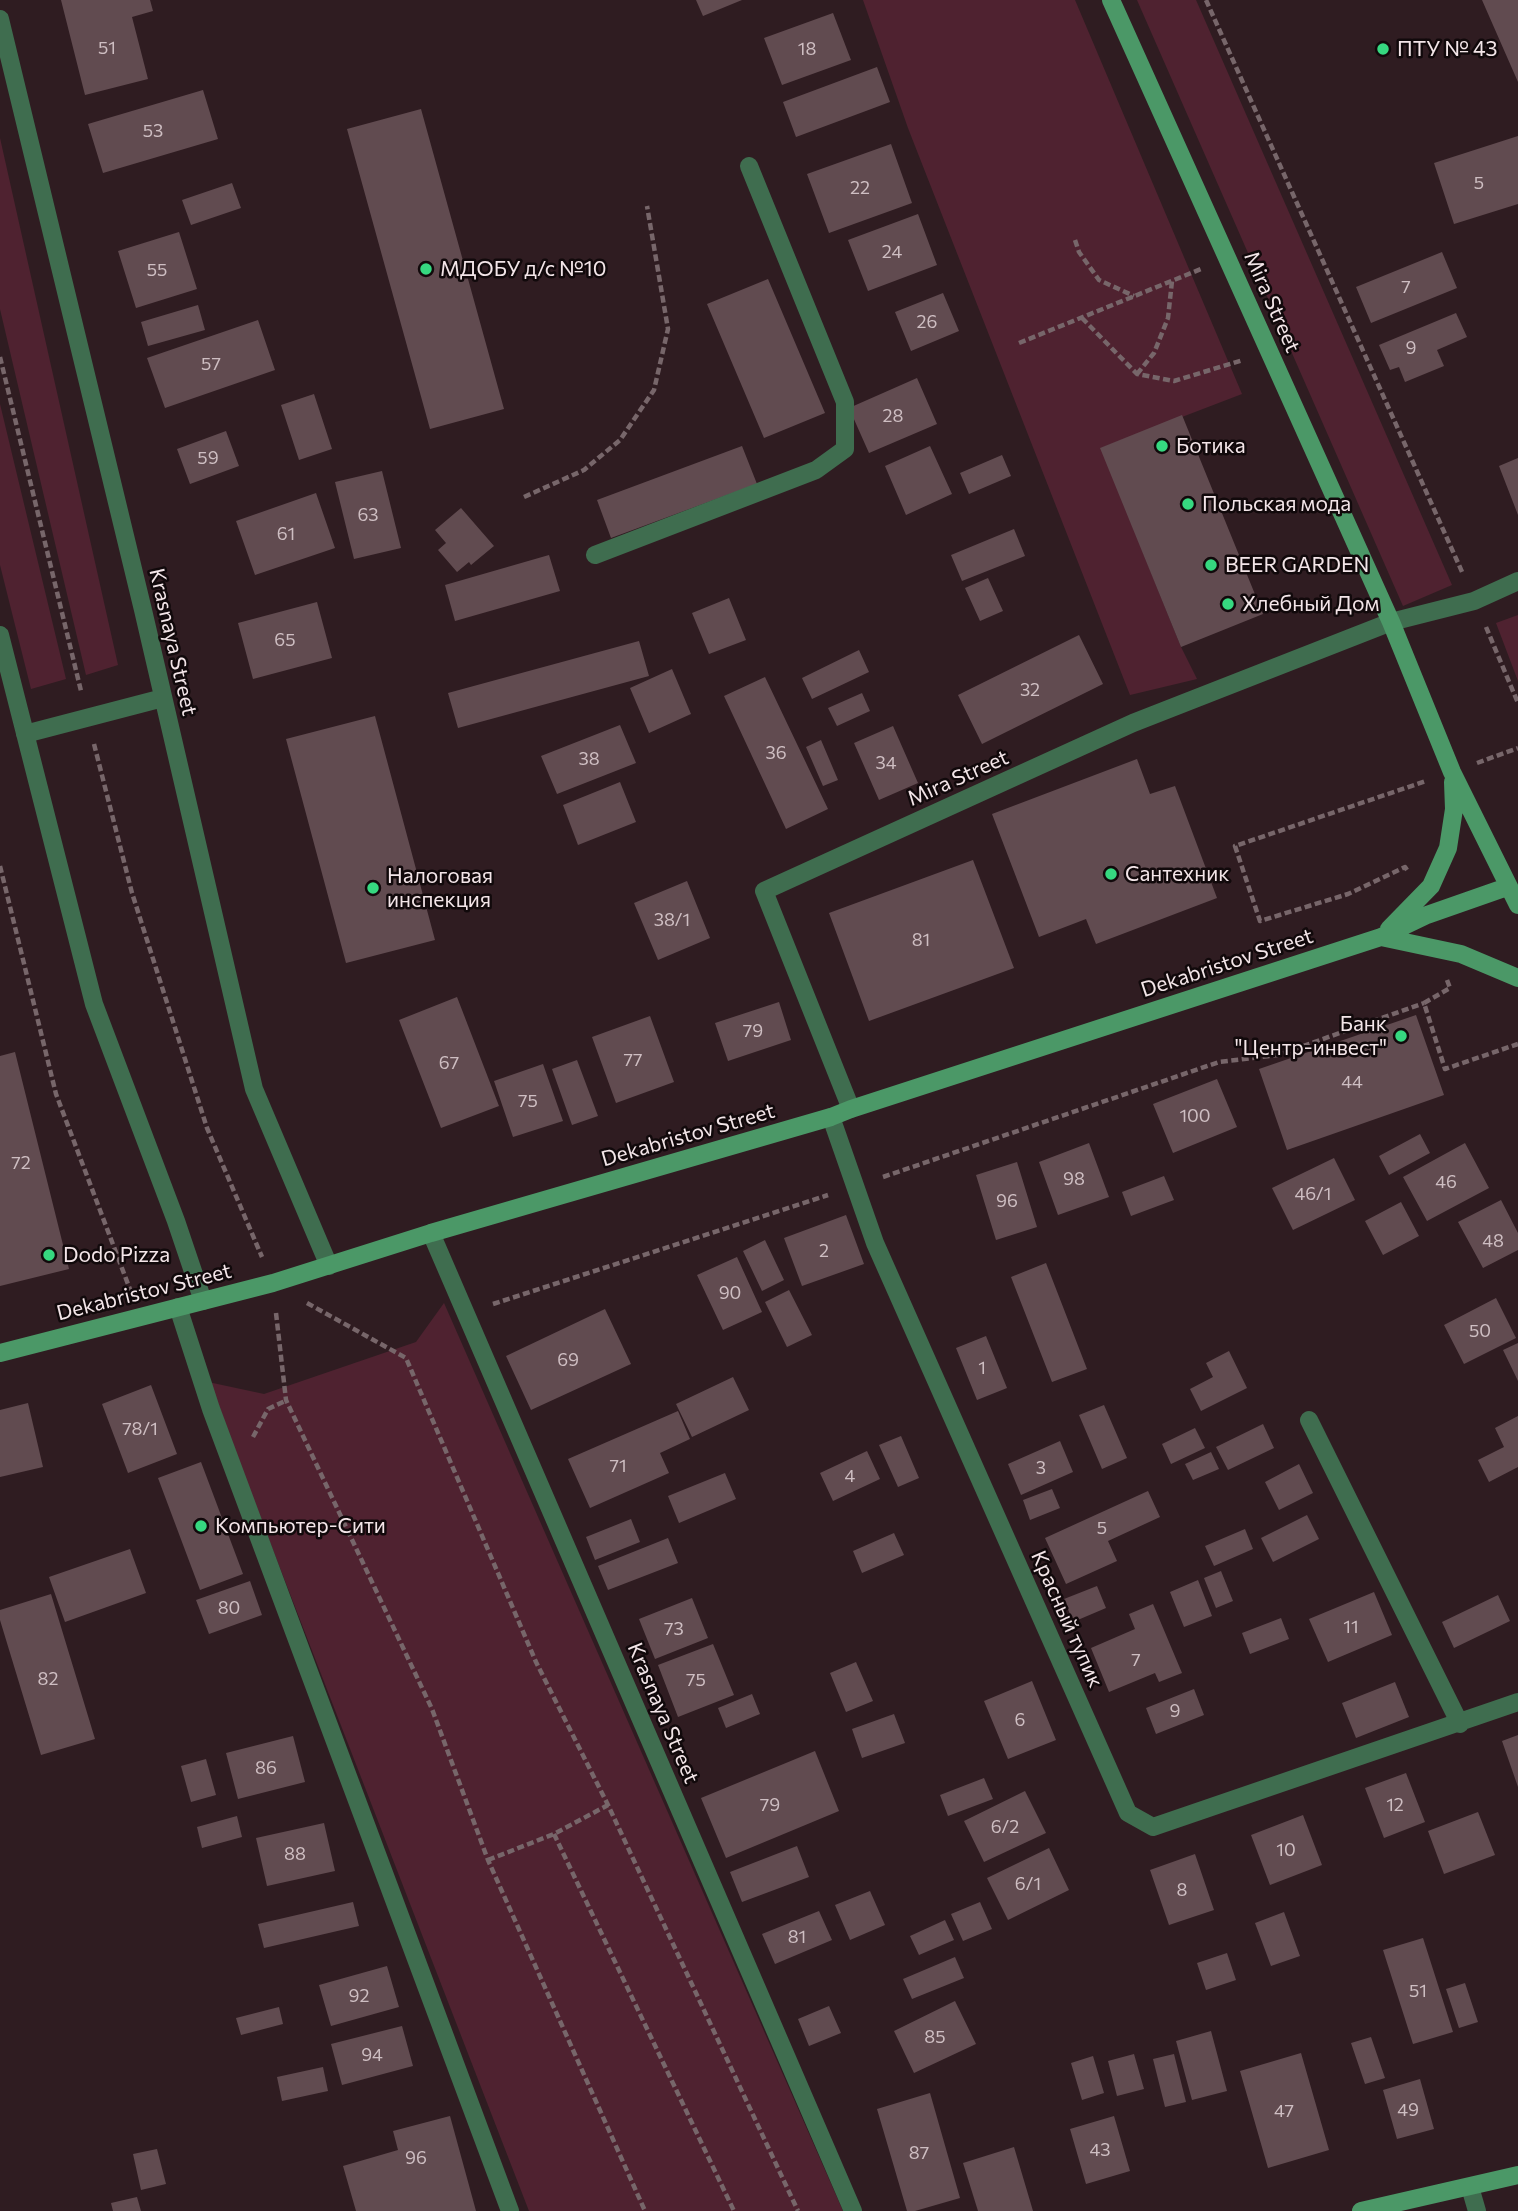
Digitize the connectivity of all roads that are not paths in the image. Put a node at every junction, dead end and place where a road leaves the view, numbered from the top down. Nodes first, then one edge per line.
1 (1111, 0) edge
2 (0, 19) edge
3 (749, 166) dead end
4 (595, 555) dead end
5 (1518, 581) edge
6 (1391, 622) junction
7 (0, 635) edge
8 (163, 698) junction
9 (25, 734) junction
10 (1452, 772) junction
11 (1507, 887) junction
12 (1518, 905) edge
13 (1381, 937) junction
14 (1518, 978) edge
15 (850, 1109) junction
16 (831, 1117) junction
17 (432, 1233) junction
18 (329, 1266) junction
19 (203, 1301) junction
20 (178, 1307) junction
21 (0, 1353) edge
22 (1309, 1420) dead end
23 (1518, 1702) edge
24 (1460, 1724) junction
25 (1518, 2175) edge
26 (1470, 2187) junction
27 (510, 2211) edge
28 (853, 2211) edge
29 (1361, 2211) edge
30 (1477, 2211) edge

1 - 6 street, Mira Street
2 - 8 street, Krasnaya Street
3 - 4 street
5 - 6 street, Mira Street
6 - 10 street, Mira Street
6 - 15 street, Mira Street
7 - 9 street
8 - 9 street
8 - 18 street, Krasnaya Street
9 - 19 street
10 - 11 street, Mira Street
10 - 13 street, Dekabristov Street
11 - 12 street, Mira Street
11 - 13 street, Dekabristov Street
13 - 14 street, Dekabristov Street
13 - 15 street, Dekabristov Street
15 - 16 street, Dekabristov Street
16 - 17 street, Dekabristov Street
16 - 24 street, Красный тупик
17 - 18 street, Dekabristov Street
17 - 28 street, Krasnaya Street
18 - 19 street, Dekabristov Street
19 - 20 street, Dekabristov Street
20 - 21 street, Dekabristov Street
20 - 27 street
22 - 24 street
23 - 24 street, Красный тупик
25 - 26 street
26 - 29 street
26 - 30 street

